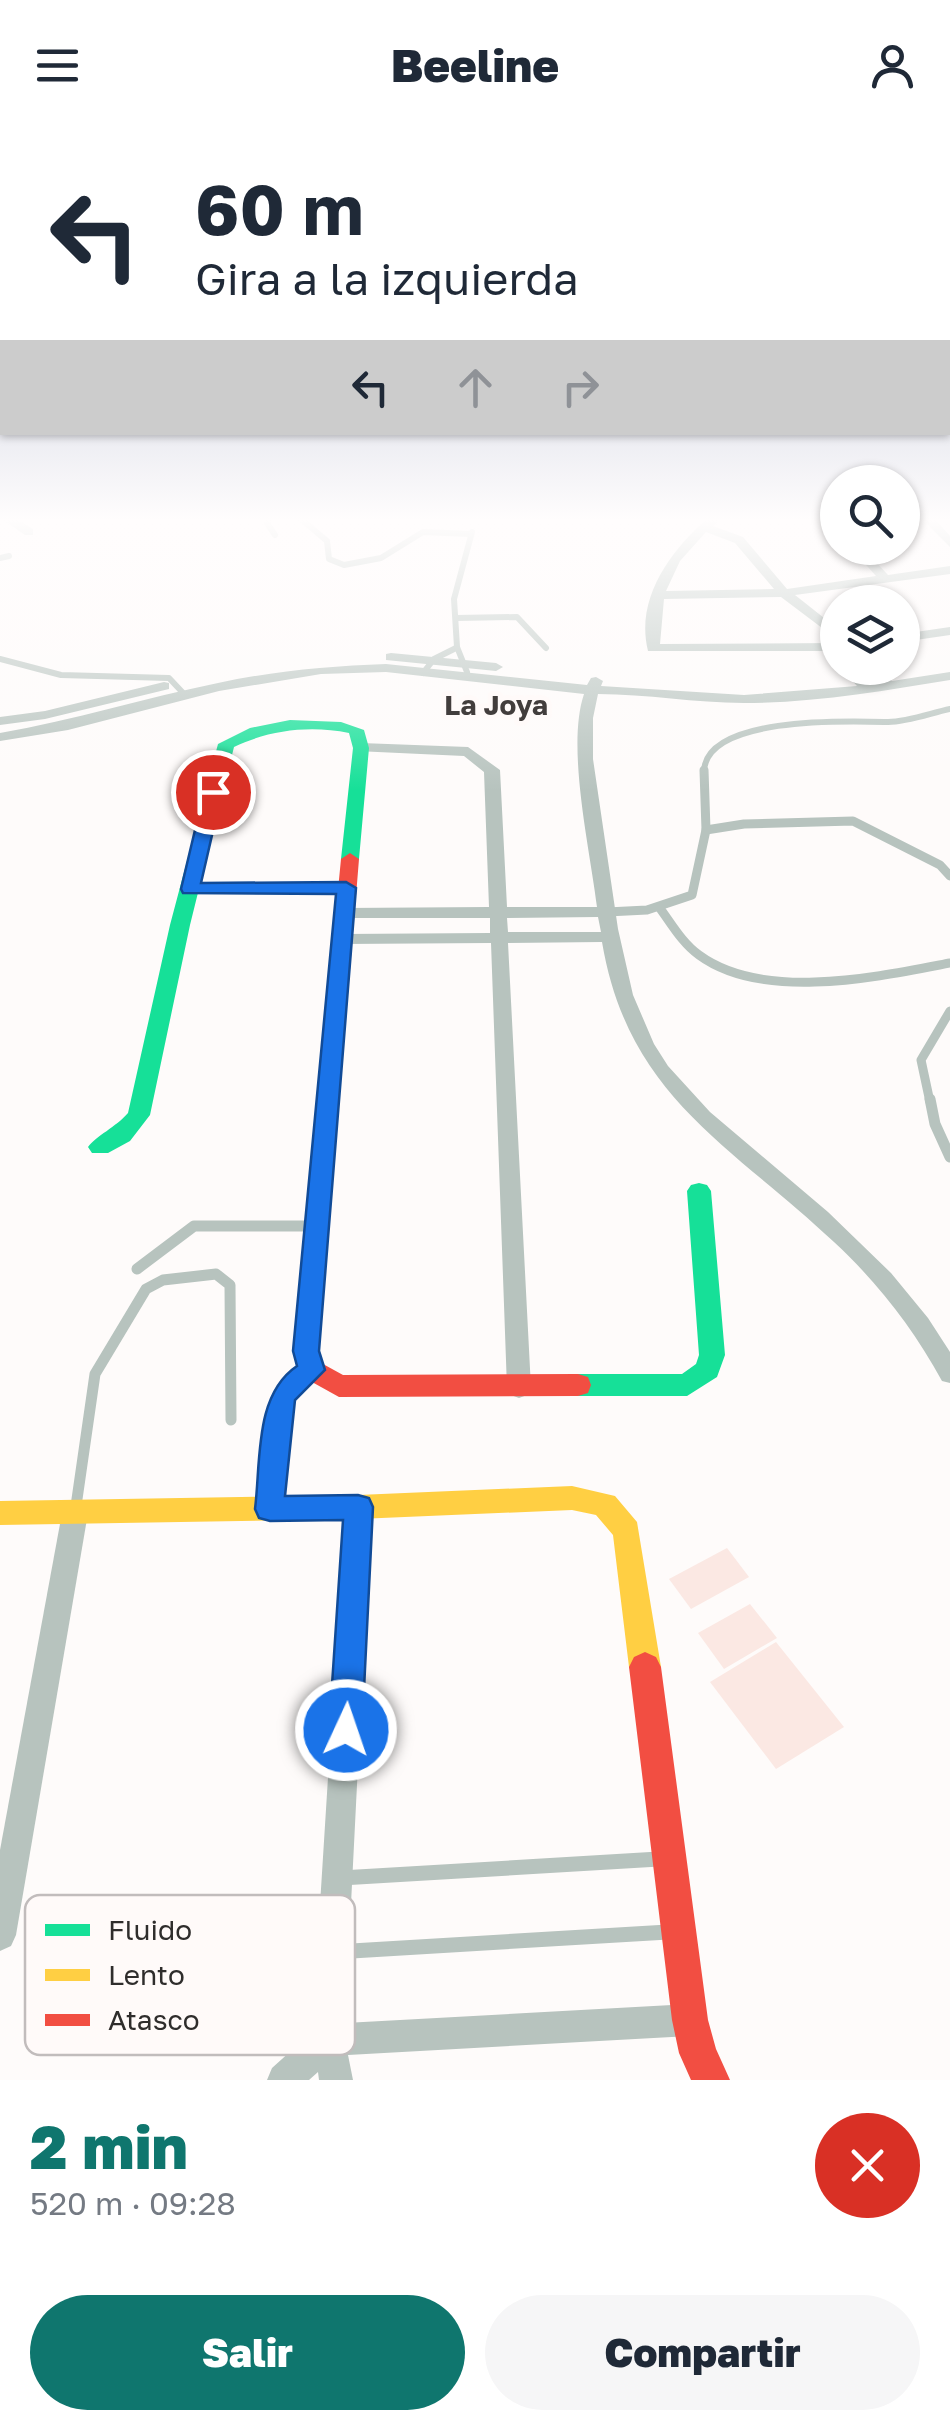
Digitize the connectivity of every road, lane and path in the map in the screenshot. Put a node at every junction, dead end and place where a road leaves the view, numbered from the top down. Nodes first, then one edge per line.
1 (456, 609) edge
2 (656, 609) edge
3 (803, 609) edge
4 (456, 618) junction
5 (820, 627) edge
6 (950, 631) edge
7 (920, 635) edge
8 (820, 647) edge
9 (456, 648) junction
10 (546, 648) dead end
11 (0, 659) edge
12 (434, 659) junction
13 (464, 669) junction
14 (423, 674) junction
15 (950, 676) edge
16 (594, 685) junction
17 (863, 685) edge
18 (890, 686) joint
19 (180, 689) junction
20 (868, 690) junction
21 (950, 709) edge
22 (4, 728) edge
23 (360, 748) junction
24 (706, 830) junction
25 (950, 876) edge
26 (346, 888) junction
27 (190, 889) junction
28 (659, 907) junction
29 (607, 912) junction
30 (344, 913) junction
31 (498, 913) junction
32 (499, 936) junction
33 (610, 937) junction
34 (342, 940) junction
35 (950, 963) edge
36 (950, 1011) edge
37 (100, 1147) dead end
38 (950, 1157) edge
39 (699, 1192) dead end
40 (316, 1226) junction
41 (136, 1269) dead end
42 (312, 1370) junction
43 (950, 1374) edge
44 (519, 1388) junction
45 (231, 1420) dead end
46 (358, 1507) junction
47 (270, 1509) junction
48 (0, 1513) edge
49 (75, 1513) junction
50 (670, 1858) junction
51 (337, 1878) junction
52 (336, 1895) edge
53 (678, 1931) junction
54 (0, 1935) edge
55 (355, 1951) edge
56 (690, 2020) junction
57 (355, 2039) edge
58 (312, 2055) edge
59 (331, 2055) edge
60 (284, 2080) edge
61 (336, 2080) edge
62 (710, 2080) edge

1 - 4 lane
2 - 8 street
3 - 5 street
4 - 9 lane
4 - 10 lane
6 - 7 street
9 - 12 lane
9 - 13 lane
11 - 19 lane
12 - 13 street
12 - 14 lane
12 - 19 street
13 - 14 street
13 - 16 street
14 - 19 street
15 - 18 street
16 - 20 street
16 - 29 street
17 - 20 street
18 - 20 street
19 - 22 street
21 - 24 lane
23 - 26 street
23 - 27 street
23 - 31 street
24 - 25 lane
24 - 28 lane
26 - 27 street
26 - 30 street
27 - 37 street
28 - 29 lane
28 - 35 lane
29 - 31 street
29 - 33 street
30 - 31 street
30 - 34 street
31 - 32 street
32 - 33 street
32 - 34 street
32 - 44 street
33 - 43 street
34 - 40 street
36 - 38 lane
39 - 44 street
40 - 41 lane
40 - 42 street
42 - 44 street
42 - 47 lane
45 - 49 lane
46 - 47 street
46 - 50 street
46 - 51 street
47 - 49 street
48 - 49 street
49 - 54 street
50 - 51 lane
50 - 53 street
51 - 52 street
53 - 55 lane
53 - 56 street
56 - 57 street
56 - 62 street
58 - 60 street
59 - 61 street

